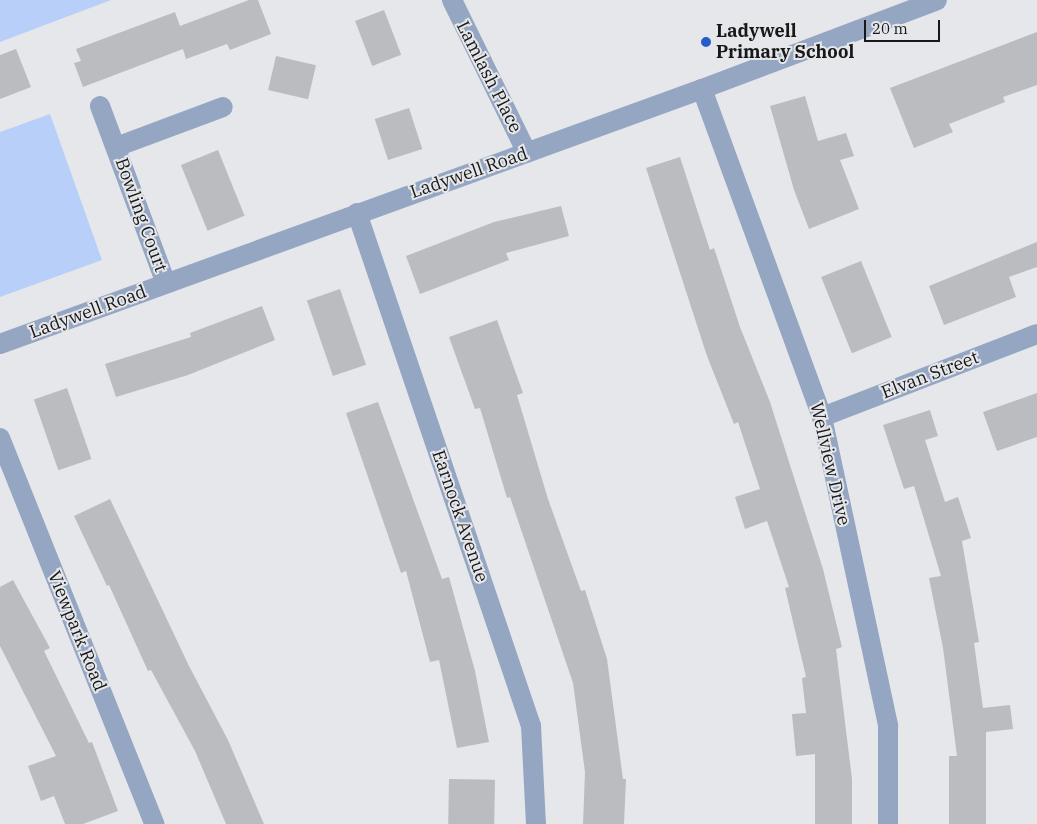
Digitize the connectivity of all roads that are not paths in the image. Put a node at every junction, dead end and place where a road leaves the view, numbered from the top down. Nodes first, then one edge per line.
1 (452, 0) edge
2 (937, 0) edge
3 (702, 90) junction
4 (100, 106) dead end
5 (223, 107) dead end
6 (116, 147) junction
7 (527, 153) junction
8 (357, 213) junction
9 (166, 283) junction
10 (1037, 334) edge
11 (0, 344) edge
12 (822, 418) junction
13 (0, 438) edge
14 (154, 824) edge
15 (536, 824) edge
16 (888, 824) edge

1 - 7 street, Lamlash Place
2 - 3 street, Ladywell Road
3 - 7 street, Ladywell Road
3 - 12 street, Wellview Drive
4 - 6 street, Bowling Court
5 - 6 street, Bowling Court
6 - 9 street, Bowling Court
7 - 8 street, Ladywell Road
8 - 9 street, Ladywell Road
8 - 15 street, Earnock Avenue
9 - 11 street, Ladywell Road
10 - 12 street, Elvan Street
12 - 16 street, Wellview Drive
13 - 14 street, Viewpark Road

